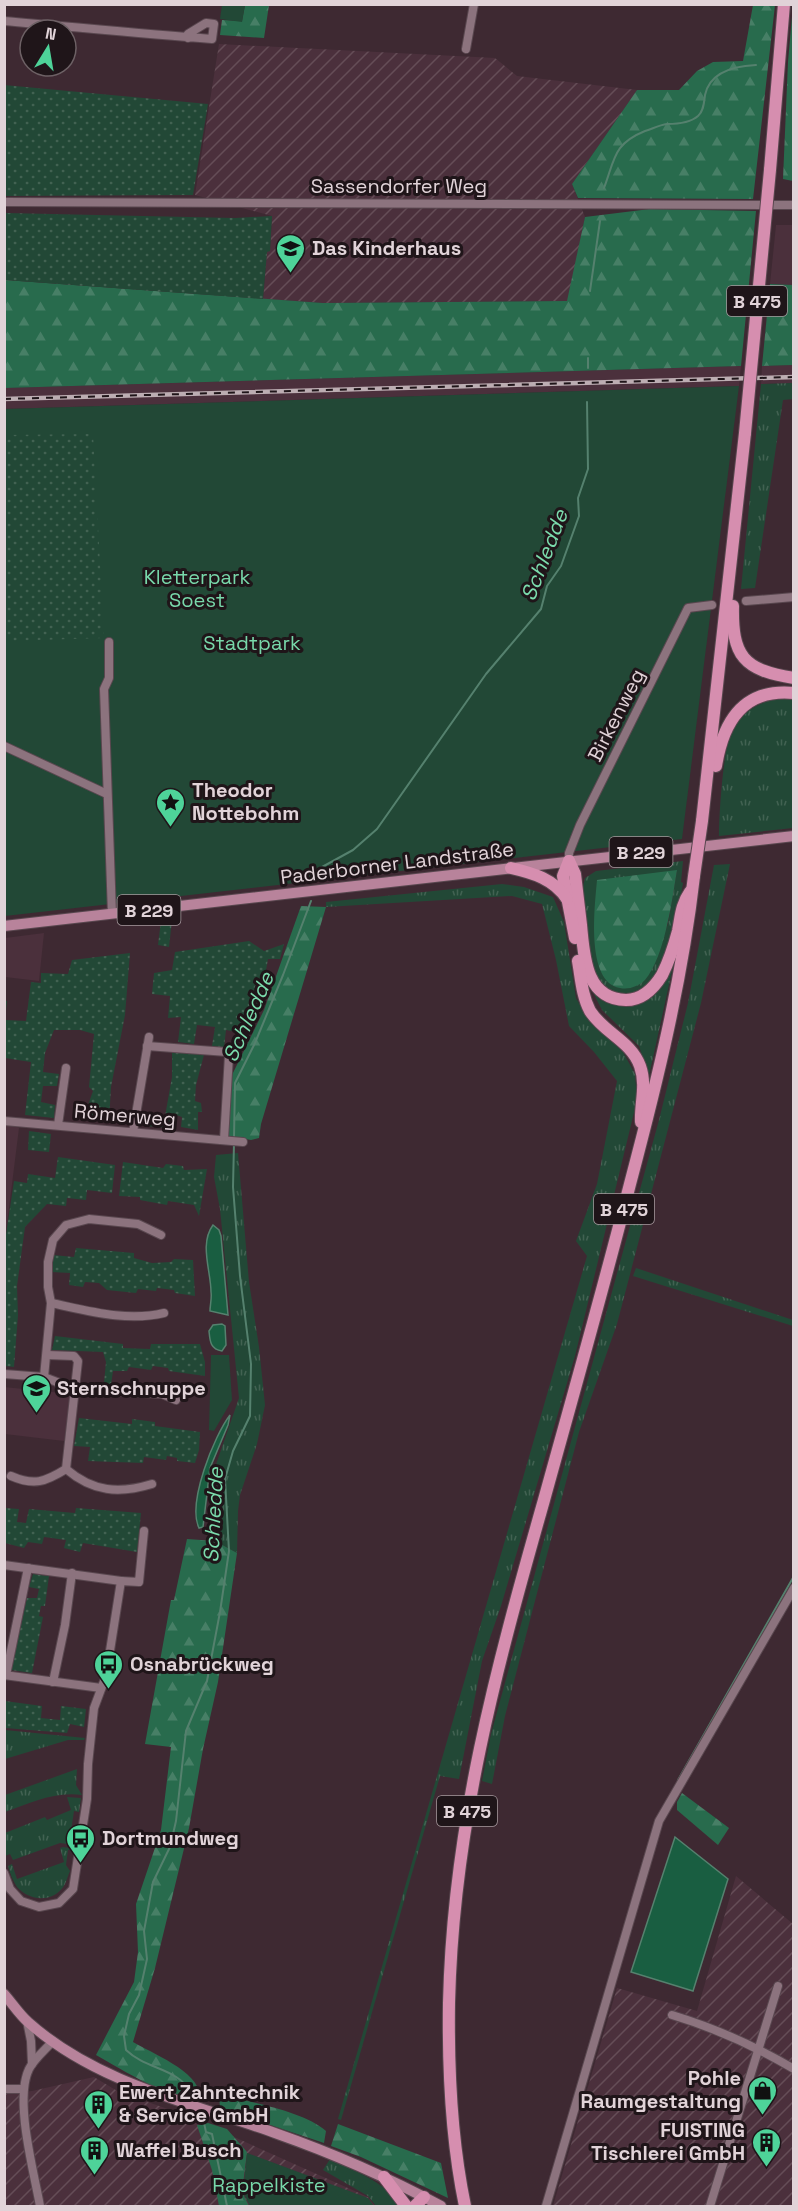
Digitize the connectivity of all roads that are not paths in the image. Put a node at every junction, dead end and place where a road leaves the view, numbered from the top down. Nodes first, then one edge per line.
1 (474, 4) edge
2 (784, 4) edge
3 (4, 21) edge
4 (188, 38) dead end
5 (466, 49) dead end
6 (4, 202) edge
7 (794, 205) edge
8 (732, 553) junction
9 (794, 597) edge
10 (746, 601) dead end
11 (712, 605) dead end
12 (109, 642) dead end
13 (794, 678) edge
14 (794, 693) edge
15 (4, 746) edge
16 (106, 794) junction
17 (705, 795) junction
18 (794, 836) edge
19 (569, 861) junction
20 (511, 868) junction
21 (694, 883) junction
22 (567, 900) junction
23 (112, 914) junction
24 (4, 926) edge
25 (149, 1036) dead end
26 (147, 1046) junction
27 (66, 1068) dead end
28 (4, 1121) edge
29 (58, 1125) junction
30 (133, 1132) junction
31 (644, 1134) junction
32 (224, 1140) junction
33 (243, 1142) dead end
34 (161, 1235) dead end
35 (51, 1303) junction
36 (164, 1313) dead end
37 (47, 1355) junction
38 (4, 1374) edge
39 (44, 1377) junction
40 (76, 1388) junction
41 (176, 1400) dead end
42 (66, 1469) junction
43 (11, 1476) dead end
44 (152, 1484) dead end
45 (144, 1531) dead end
46 (4, 1565) edge
47 (28, 1568) junction
48 (72, 1573) junction
49 (121, 1581) junction
50 (794, 1588) edge
51 (5, 1675) edge
52 (53, 1682) junction
53 (101, 1688) junction
54 (4, 1873) edge
55 (778, 1986) dead end
56 (4, 1994) edge
57 (672, 2015) dead end
58 (27, 2021) junction
59 (53, 2041) junction
60 (759, 2048) junction
61 (32, 2064) junction
62 (794, 2069) edge
63 (4, 2089) edge
64 (23, 2089) junction
65 (384, 2177) junction
66 (421, 2203) edge
67 (40, 2206) edge
68 (406, 2206) edge
69 (441, 2206) edge
70 (465, 2206) edge
71 (546, 2206) edge
72 (710, 2206) edge

1 - 5 street
2 - 8 highway, B 475, bridge
3 - 4 street
6 - 7 street, Sassendorfer Weg
8 - 13 highway
8 - 17 highway, B 475
9 - 10 street
11 - 19 street, Birkenweg
12 - 16 street
14 - 17 highway
15 - 16 street
16 - 23 street
17 - 21 highway, B 475, bridge
18 - 19 main road, Paderborner Landstraße / B 229
19 - 20 main road, Paderborner Landstraße / B 229
19 - 21 highway
19 - 22 highway
20 - 22 highway
20 - 23 main road, Paderborner Landstraße / B 229
21 - 31 highway, B 475
22 - 31 highway
23 - 24 main road, Paderborner Landstraße / B 229
25 - 26 street
26 - 30 street
26 - 32 street
27 - 29 street
28 - 29 street, Römerweg
29 - 30 street, Römerweg
30 - 32 street, Römerweg
31 - 70 highway, B 475
32 - 33 street, Römerweg
34 - 35 street
35 - 36 street
35 - 37 street
37 - 39 street
37 - 40 street
38 - 39 street
39 - 40 street
40 - 41 street
40 - 42 street
42 - 43 street
42 - 44 street
45 - 49 street
46 - 47 street
47 - 48 street
47 - 51 street
48 - 49 street
48 - 52 street
49 - 53 street
50 - 71 street
51 - 52 street
52 - 53 street
53 - 54 street
55 - 60 street
56 - 58 main road
57 - 60 street
58 - 59 main road
58 - 61 street
59 - 61 street
59 - 65 main road
60 - 62 street
60 - 72 street
61 - 64 street
63 - 64 street
64 - 67 street
65 - 66 main road
65 - 68 highway
66 - 69 main road

